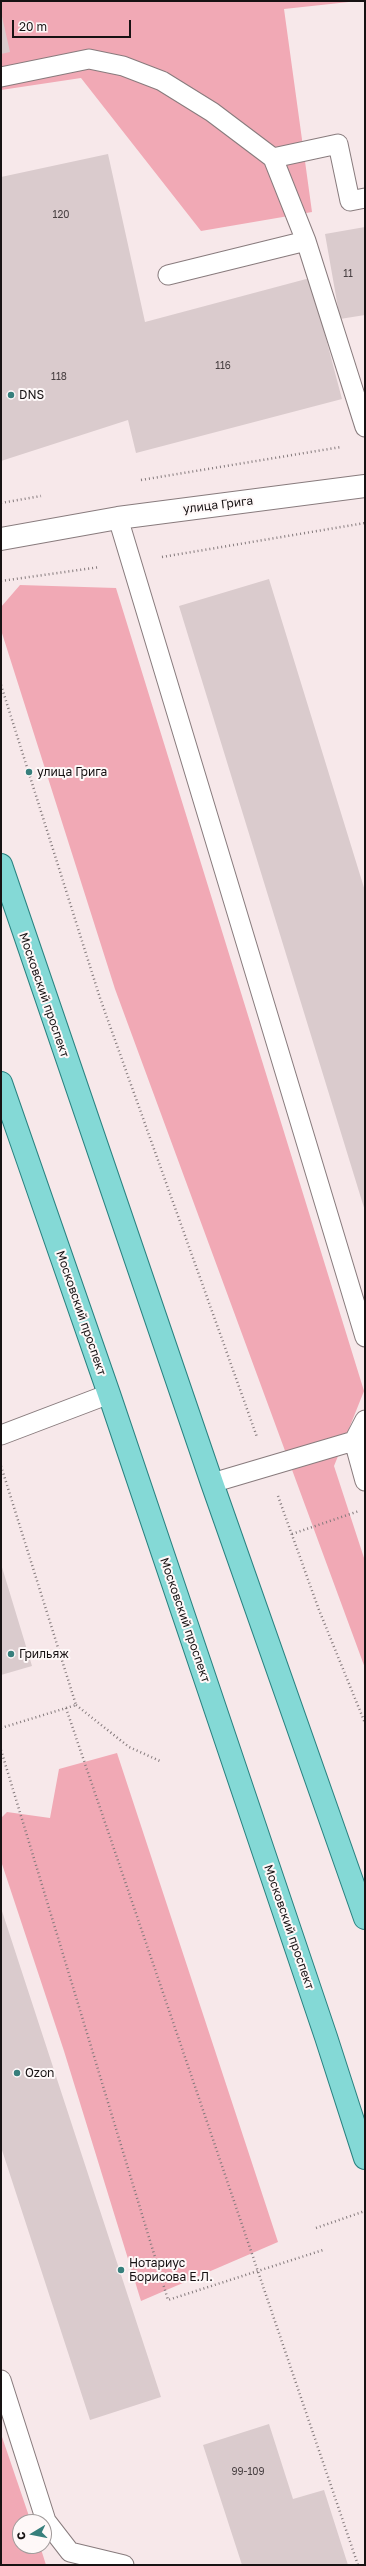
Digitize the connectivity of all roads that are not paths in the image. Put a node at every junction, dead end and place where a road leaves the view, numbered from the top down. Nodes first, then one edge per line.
1 (1, 78) edge
2 (273, 158) junction
3 (365, 198) edge
4 (306, 241) junction
5 (168, 275) dead end
6 (365, 427) edge
7 (365, 486) edge
8 (118, 518) junction
9 (1, 539) edge
10 (1, 865) edge
11 (1, 1083) edge
12 (365, 1337) edge
13 (109, 1394) junction
14 (365, 1420) edge
15 (1, 1435) edge
16 (354, 1441) junction
17 (365, 1480) edge
18 (212, 1483) junction
19 (365, 1918) edge
20 (365, 2158) edge
21 (1, 2380) edge
22 (6, 2417) edge
23 (124, 2565) edge

1 - 2 lane
2 - 3 lane
2 - 4 lane
4 - 5 lane
4 - 6 lane
7 - 8 street, улица Грига
8 - 9 street, улица Грига
8 - 12 lane
10 - 18 main road, Московский проспект
11 - 13 main road, Московский проспект
13 - 15 lane
13 - 20 main road, Московский проспект
14 - 16 lane
16 - 17 lane
16 - 18 lane
18 - 19 main road, Московский проспект
21 - 22 lane
22 - 23 lane

